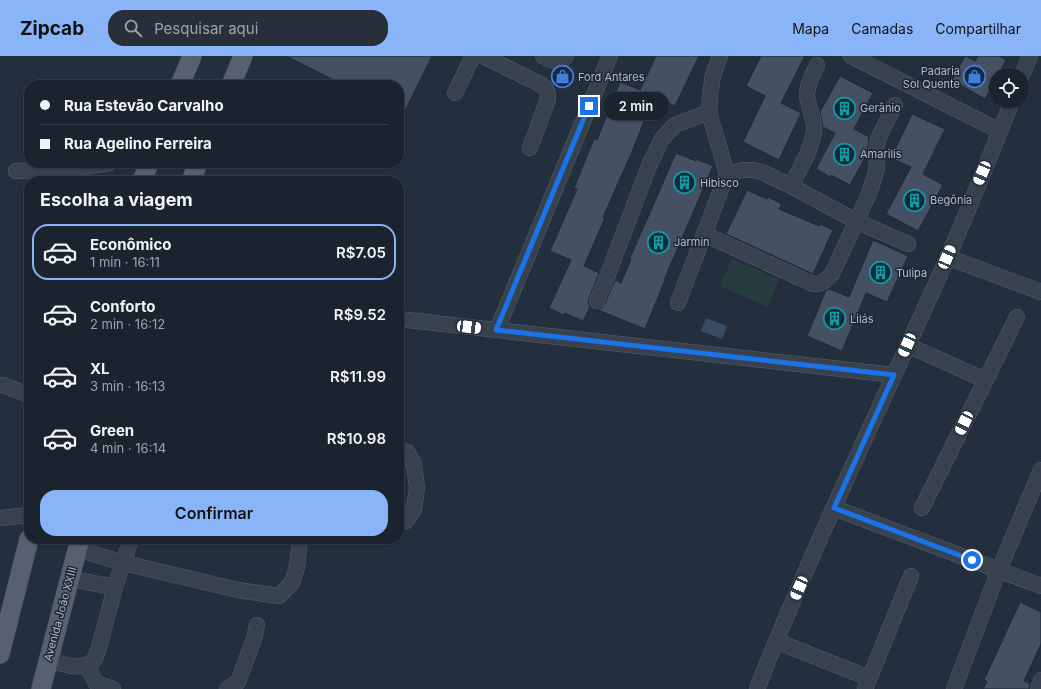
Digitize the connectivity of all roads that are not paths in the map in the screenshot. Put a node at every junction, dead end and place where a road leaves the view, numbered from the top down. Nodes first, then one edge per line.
1 (192, 56) edge
2 (196, 56) edge
3 (243, 56) edge
4 (473, 56) edge
5 (483, 56) edge
6 (543, 56) edge
7 (566, 56) edge
8 (610, 56) edge
9 (720, 56) edge
10 (851, 56) edge
11 (1030, 56) edge
12 (817, 65) dead end
13 (1025, 68) edge
14 (182, 80) edge
15 (193, 80) edge
16 (233, 80) edge
17 (455, 93) dead end
18 (895, 105) dead end
19 (1009, 108) edge
20 (709, 112) junction
21 (1000, 131) junction
22 (530, 148) dead end
23 (79, 168) edge
24 (16, 171) dead end
25 (727, 174) junction
26 (791, 186) junction
27 (856, 221) junction
28 (704, 234) junction
29 (908, 244) dead end
30 (947, 257) junction
31 (1041, 292) edge
32 (597, 301) dead end
33 (678, 303) dead end
34 (1017, 317) dead end
35 (404, 320) edge
36 (496, 330) junction
37 (907, 345) junction
38 (894, 375) junction
39 (985, 380) junction
40 (0, 385) edge
41 (24, 394) edge
42 (404, 451) edge
43 (1041, 470) edge
44 (834, 508) junction
45 (922, 508) dead end
46 (24, 516) edge
47 (0, 518) edge
48 (404, 521) edge
49 (28, 544) edge
50 (79, 544) edge
51 (130, 544) edge
52 (299, 544) edge
53 (124, 563) junction
54 (999, 570) junction
55 (911, 576) dead end
56 (70, 579) junction
57 (1041, 586) edge
58 (116, 587) junction
59 (257, 626) dead end
60 (776, 642) junction
61 (0, 654) edge
62 (48, 660) junction
63 (87, 666) junction
64 (1041, 680) edge
65 (867, 683) edge
66 (40, 689) edge
67 (113, 689) edge
68 (227, 689) edge
69 (757, 689) edge
70 (954, 689) edge
71 (1038, 689) edge

1 - 14 main road
2 - 15 main road
3 - 16 main road
4 - 17 street
5 - 22 street
6 - 7 street
8 - 36 street
9 - 20 street
10 - 21 street
11 - 13 street
12 - 26 street
18 - 27 street
19 - 21 street
20 - 25 street
20 - 32 street
21 - 30 street
23 - 24 street
25 - 26 street
25 - 28 street
26 - 27 street
27 - 28 street
27 - 29 street
28 - 33 street
30 - 31 street
30 - 37 street
34 - 39 street
35 - 36 street
36 - 38 street
37 - 38 street
37 - 39 street
38 - 44 street
39 - 45 street
40 - 41 street
42 - 48 street
43 - 54 street
44 - 54 street
44 - 60 street
46 - 47 street
49 - 61 main road
50 - 53 street
50 - 56 main road, Avenida João XXIII
51 - 53 street
52 - 53 street
53 - 58 street
54 - 57 street
54 - 70 street
55 - 65 street
56 - 58 street
56 - 62 main road, Avenida João XXIII
58 - 63 street
59 - 68 street
60 - 65 street
60 - 69 street
62 - 63 street
62 - 66 main road, Avenida João XXIII
63 - 67 street
64 - 71 street

